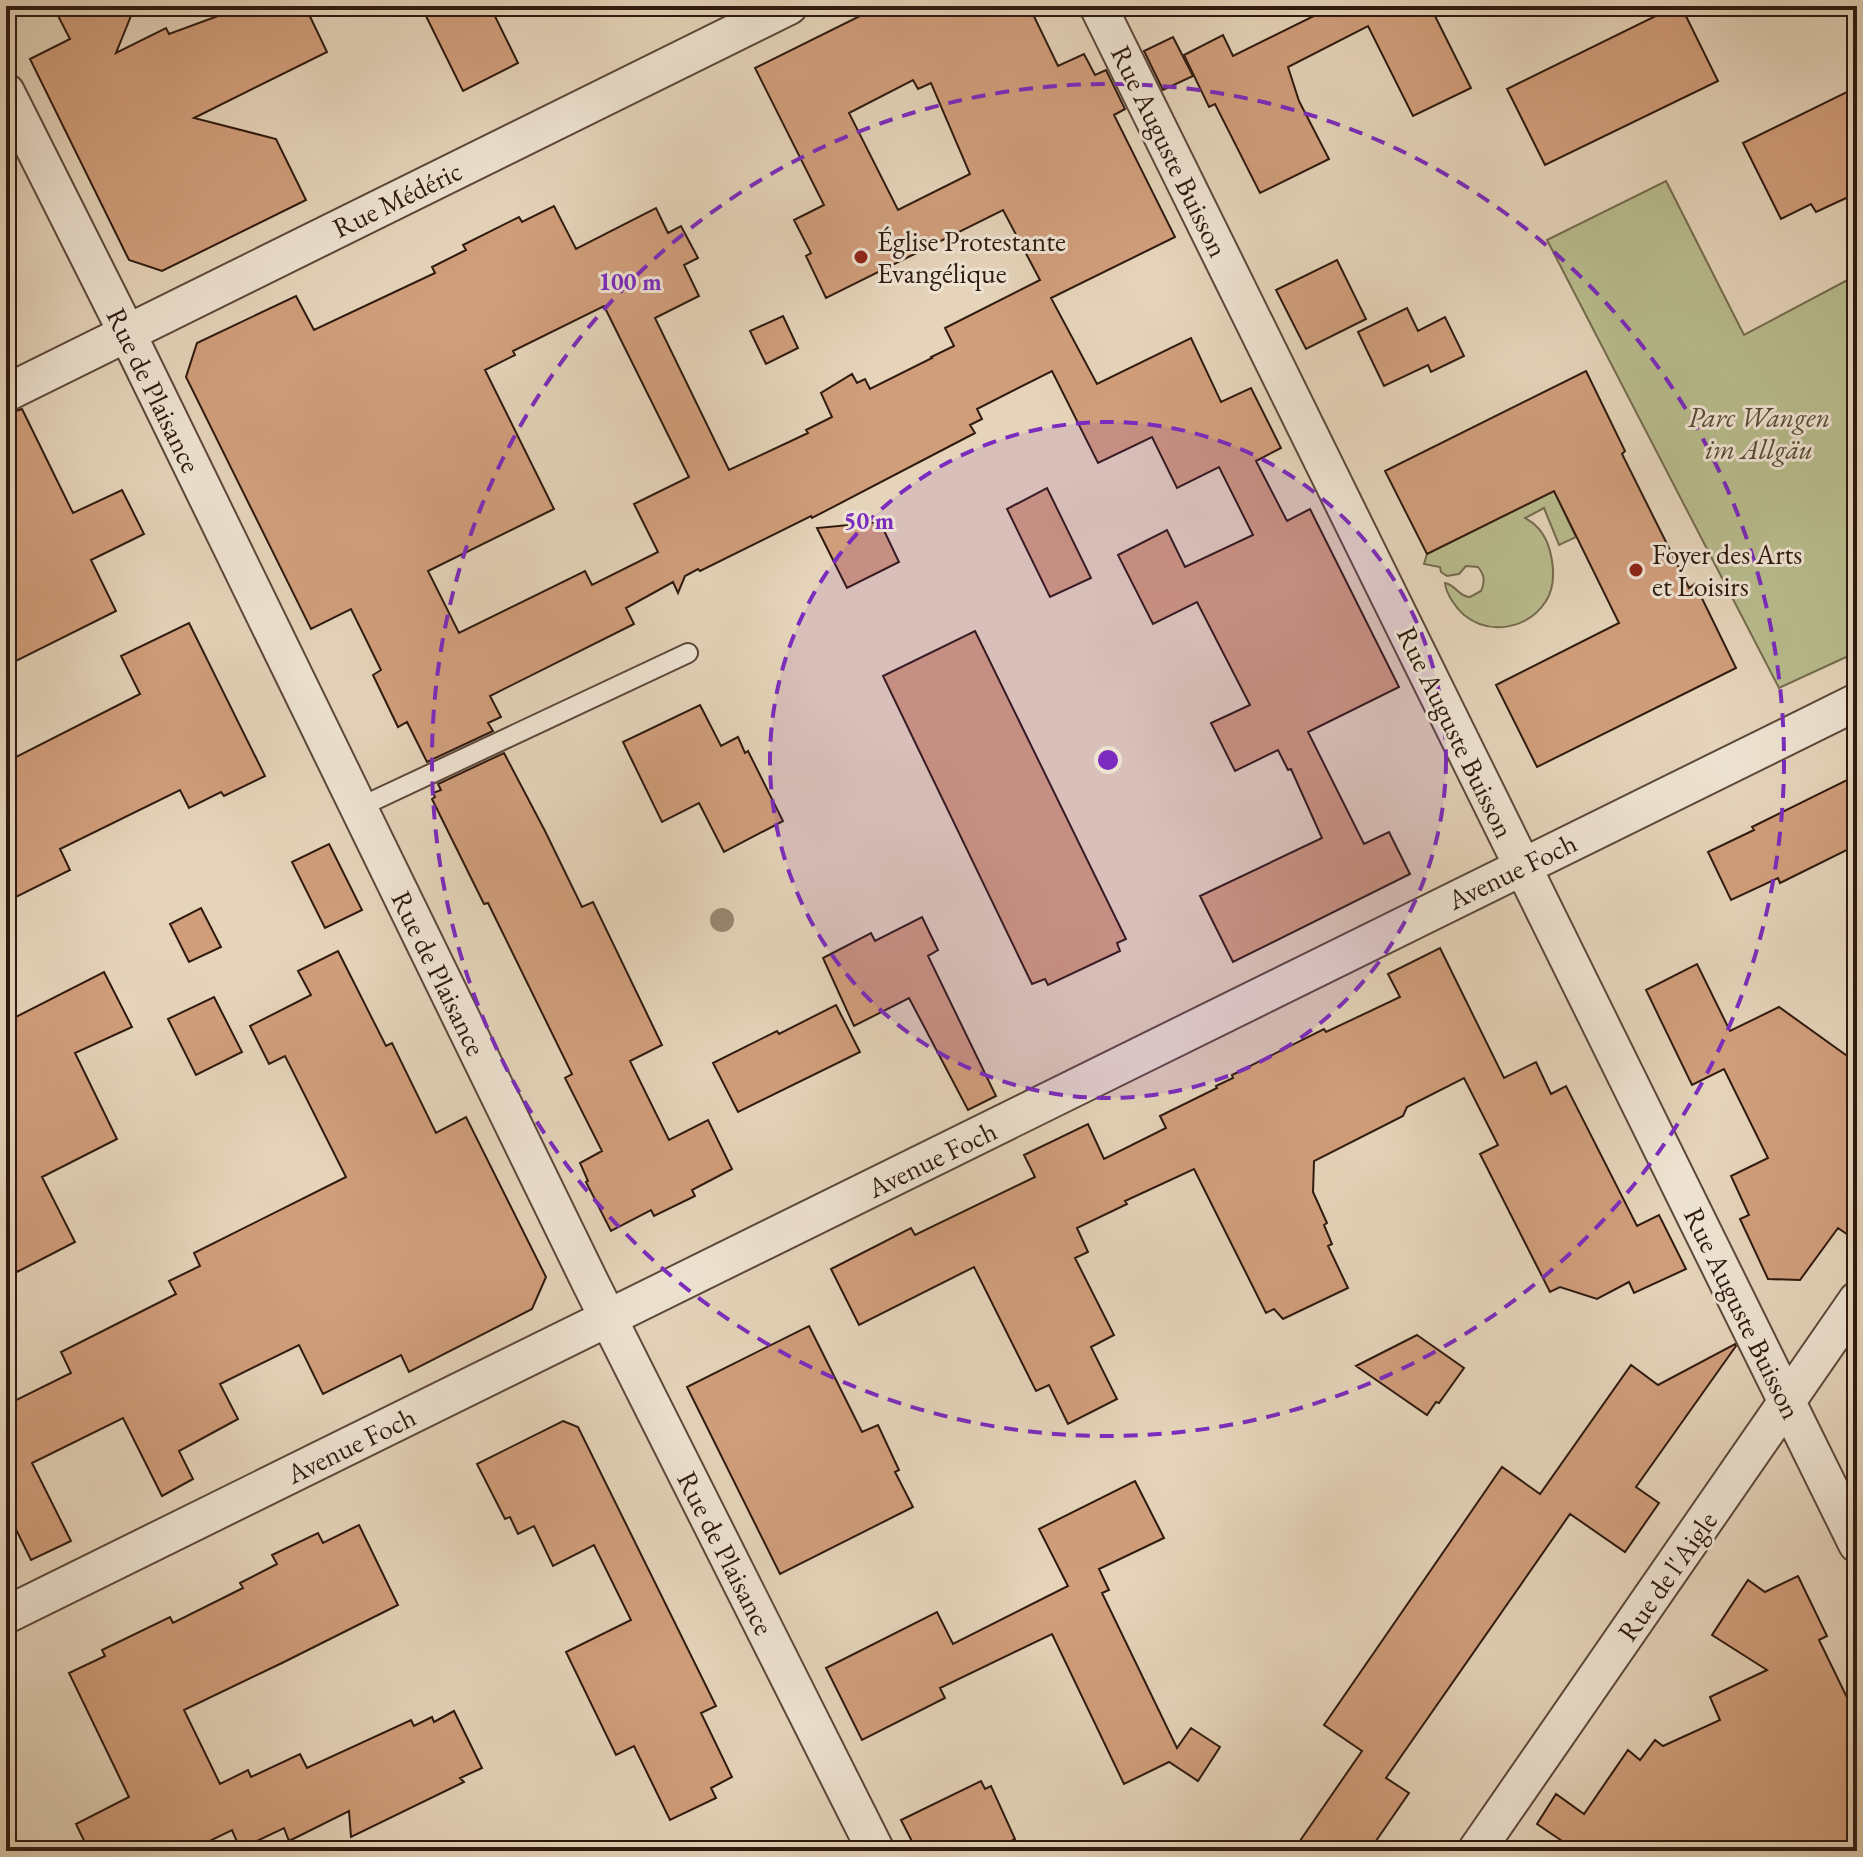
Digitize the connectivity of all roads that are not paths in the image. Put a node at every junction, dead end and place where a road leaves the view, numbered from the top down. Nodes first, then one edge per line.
1 (789, 6) edge
2 (1098, 6) edge
3 (6, 92) edge
4 (127, 333) junction
5 (6, 393) edge
6 (688, 653) dead end
7 (1857, 702) edge
8 (358, 808) junction
9 (1523, 866) junction
10 (1857, 1300) edge
11 (608, 1319) junction
12 (1787, 1401) junction
13 (1857, 1544) edge
14 (6, 1615) edge
15 (876, 1851) edge
16 (1476, 1851) edge

1 - 4 street, Rue Médéric
2 - 9 street, Rue Auguste Buisson
3 - 4 street, Rue de Plaisance
4 - 5 street, Rue Médéric
4 - 8 street, Rue de Plaisance
6 - 8 lane
7 - 9 street, Avenue Foch
8 - 11 street, Rue de Plaisance
9 - 11 street, Avenue Foch
9 - 12 street, Rue Auguste Buisson
10 - 12 street, Rue de l'Aigle
11 - 14 street, Avenue Foch
11 - 15 street, Rue de Plaisance
12 - 13 street, Rue Auguste Buisson
12 - 16 street, Rue de l'Aigle

